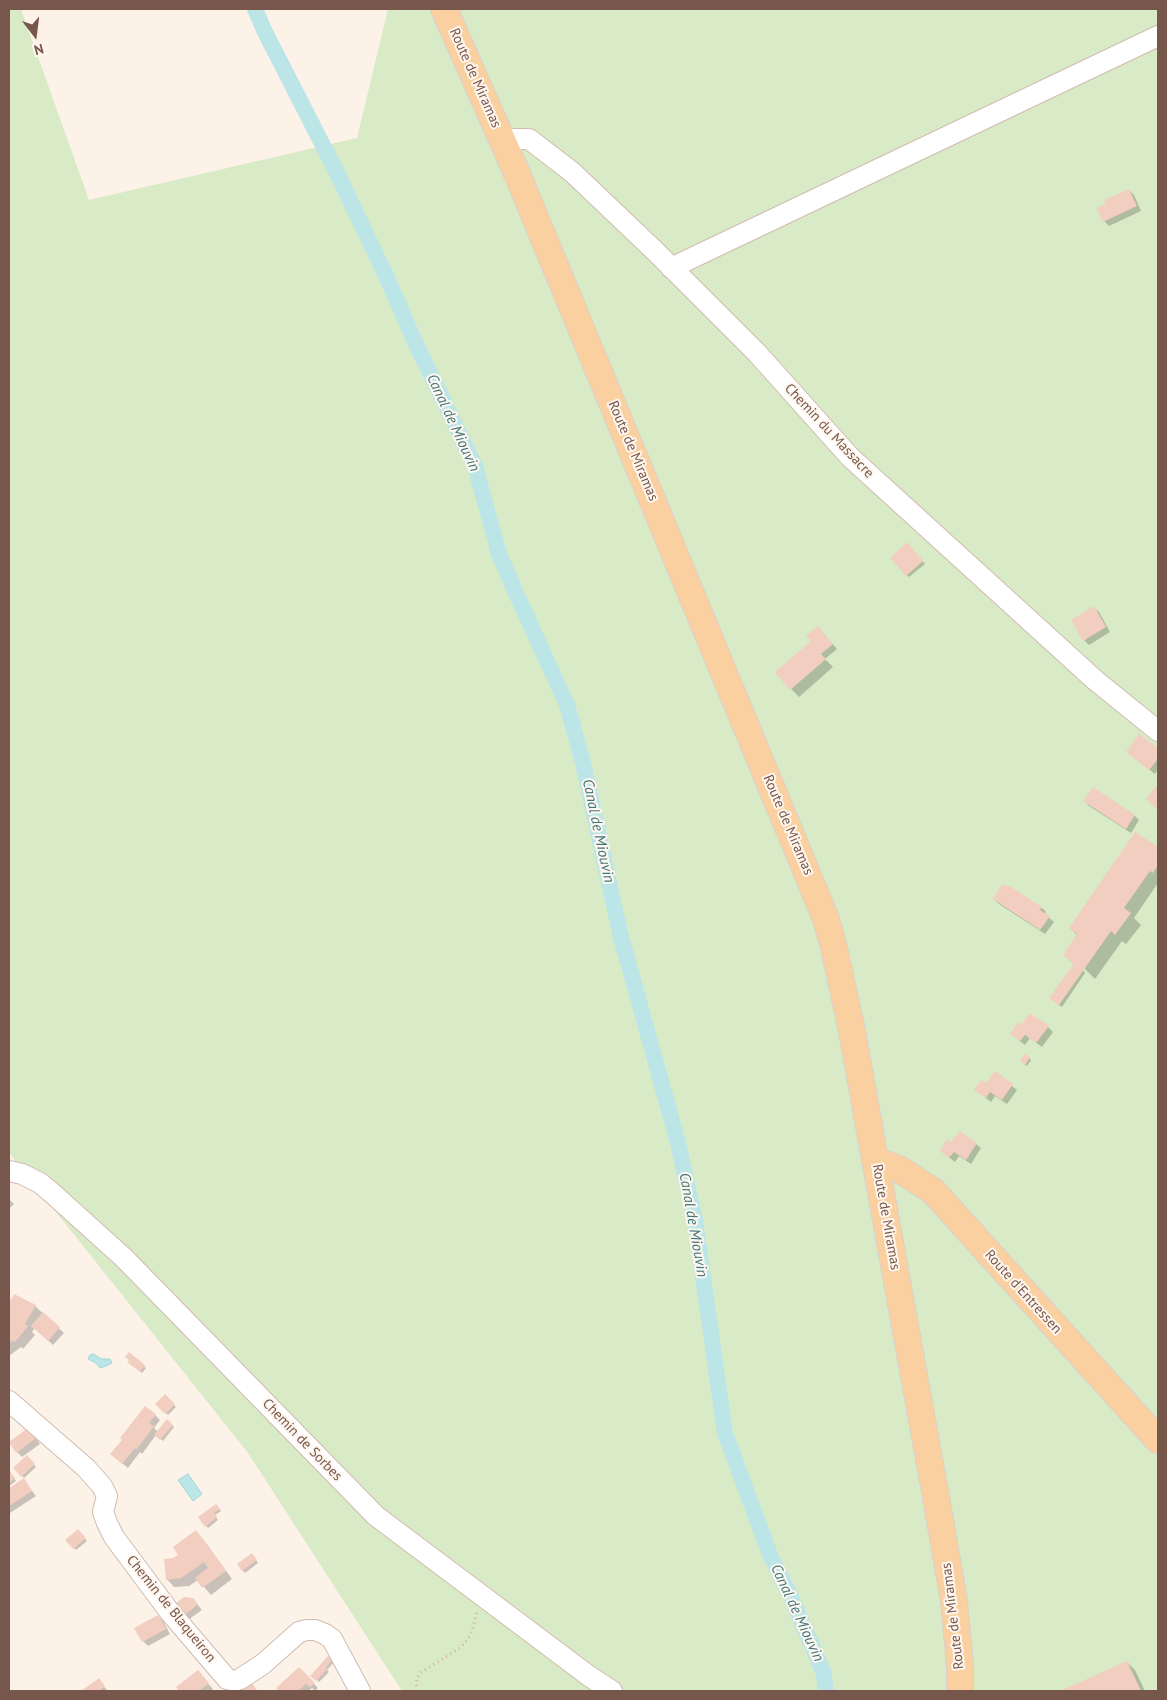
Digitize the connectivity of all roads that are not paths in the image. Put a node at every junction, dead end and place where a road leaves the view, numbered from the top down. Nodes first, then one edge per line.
1 (444, 9) edge
2 (1158, 36) edge
3 (503, 143) junction
4 (671, 268) junction
5 (1158, 731) edge
6 (875, 1160) junction
7 (9, 1171) edge
8 (9, 1401) edge
9 (1158, 1440) edge
10 (360, 1691) edge
11 (612, 1691) edge
12 (960, 1691) edge

1 - 3 main road, Route de Miramas
2 - 4 street
3 - 4 street, Chemin du Massacre
3 - 6 main road, Route de Miramas
4 - 5 street, Chemin du Massacre
6 - 9 main road, Route d'Entressen
6 - 12 main road, Route de Miramas
7 - 11 street, Chemin de Sorbes
8 - 10 street, Chemin de Blaqueiron

